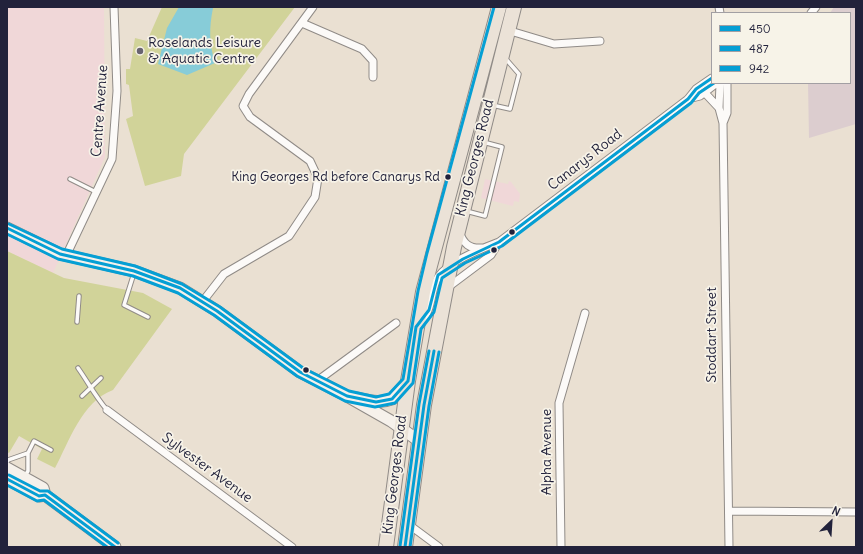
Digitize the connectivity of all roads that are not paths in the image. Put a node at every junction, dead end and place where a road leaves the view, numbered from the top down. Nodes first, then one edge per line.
1 (114, 7) edge
2 (313, 7) edge
3 (499, 7) edge
4 (514, 7) edge
5 (302, 23) junction
6 (507, 30) junction
7 (600, 40) dead end
8 (502, 54) junction
9 (373, 77) dead end
10 (711, 79) edge
11 (719, 84) edge
12 (721, 84) edge
13 (721, 84) edge
14 (705, 93) junction
15 (688, 99) junction
16 (489, 104) junction
17 (719, 108) junction
18 (723, 123) junction
19 (480, 141) junction
20 (70, 179) dead end
21 (96, 192) junction
22 (462, 210) junction
23 (7, 228) edge
24 (458, 228) junction
25 (499, 242) junction
26 (485, 247) junction
27 (66, 256) junction
28 (450, 266) junction
29 (134, 271) junction
30 (446, 288) junction
31 (79, 296) dead end
32 (203, 301) junction
33 (585, 313) dead end
34 (148, 317) dead end
35 (77, 322) dead end
36 (396, 323) dead end
37 (416, 327) junction
38 (78, 368) dead end
39 (101, 378) dead end
40 (316, 381) junction
41 (408, 381) junction
42 (90, 386) junction
43 (82, 396) dead end
44 (347, 396) junction
45 (107, 410) joint
46 (401, 428) junction
47 (418, 441) junction
48 (51, 450) dead end
49 (28, 453) junction
50 (7, 462) edge
51 (7, 468) edge
52 (24, 477) junction
53 (8, 481) edge
54 (45, 495) junction
55 (729, 512) junction
56 (856, 512) edge
57 (408, 524) junction
58 (115, 547) edge
59 (292, 547) edge
60 (386, 547) edge
61 (405, 547) edge
62 (439, 547) edge
63 (561, 547) edge
64 (729, 547) edge

1 - 21 street, Centre Avenue
2 - 5 street
3 - 37 highway, King Georges Road
4 - 6 highway, King Georges Road
5 - 9 street
5 - 32 street
6 - 7 street
6 - 8 highway, King Georges Road
8 - 16 highway, King Georges Road
8 - 16 lane
10 - 15 street, Canarys Road
11 - 14 street, Canarys Road
12 - 17 street, Stoddart Street
13 - 18 street, Stoddart Street
14 - 15 street, Canarys Road
14 - 17 street, Stoddart Street
15 - 25 street, Canarys Road
16 - 19 highway, King Georges Road
17 - 18 street, Stoddart Street
18 - 55 street, Stoddart Street
19 - 22 highway, King Georges Road
19 - 22 lane
20 - 21 lane
21 - 27 street, Centre Avenue
22 - 24 highway, King Georges Road
23 - 27 street
24 - 26 street, Canarys Road
24 - 28 highway, King Georges Road
25 - 26 street, Canarys Road
25 - 30 street, Canarys Road
26 - 28 street, Canarys Road
27 - 29 street
28 - 30 highway, King Georges Road
28 - 37 street, Canarys Road
29 - 32 street
29 - 34 lane
30 - 47 highway, King Georges Road
31 - 35 lane
32 - 40 street
33 - 63 street, Alpha Avenue
36 - 40 street
37 - 41 highway, King Georges Road
38 - 42 lane
39 - 42 lane
40 - 44 street
41 - 44 street
41 - 46 highway, King Georges Road
42 - 43 lane
42 - 45 lane
44 - 46 street
45 - 59 street, Sylvester Avenue
46 - 47 street
46 - 60 highway, King Georges Road
47 - 57 highway, King Georges Road
48 - 49 lane
49 - 50 lane
49 - 52 lane
51 - 52 street
52 - 54 street
53 - 54 street
54 - 58 street
55 - 56 street
55 - 64 street, Stoddart Street
57 - 61 highway, King Georges Road
57 - 62 street

